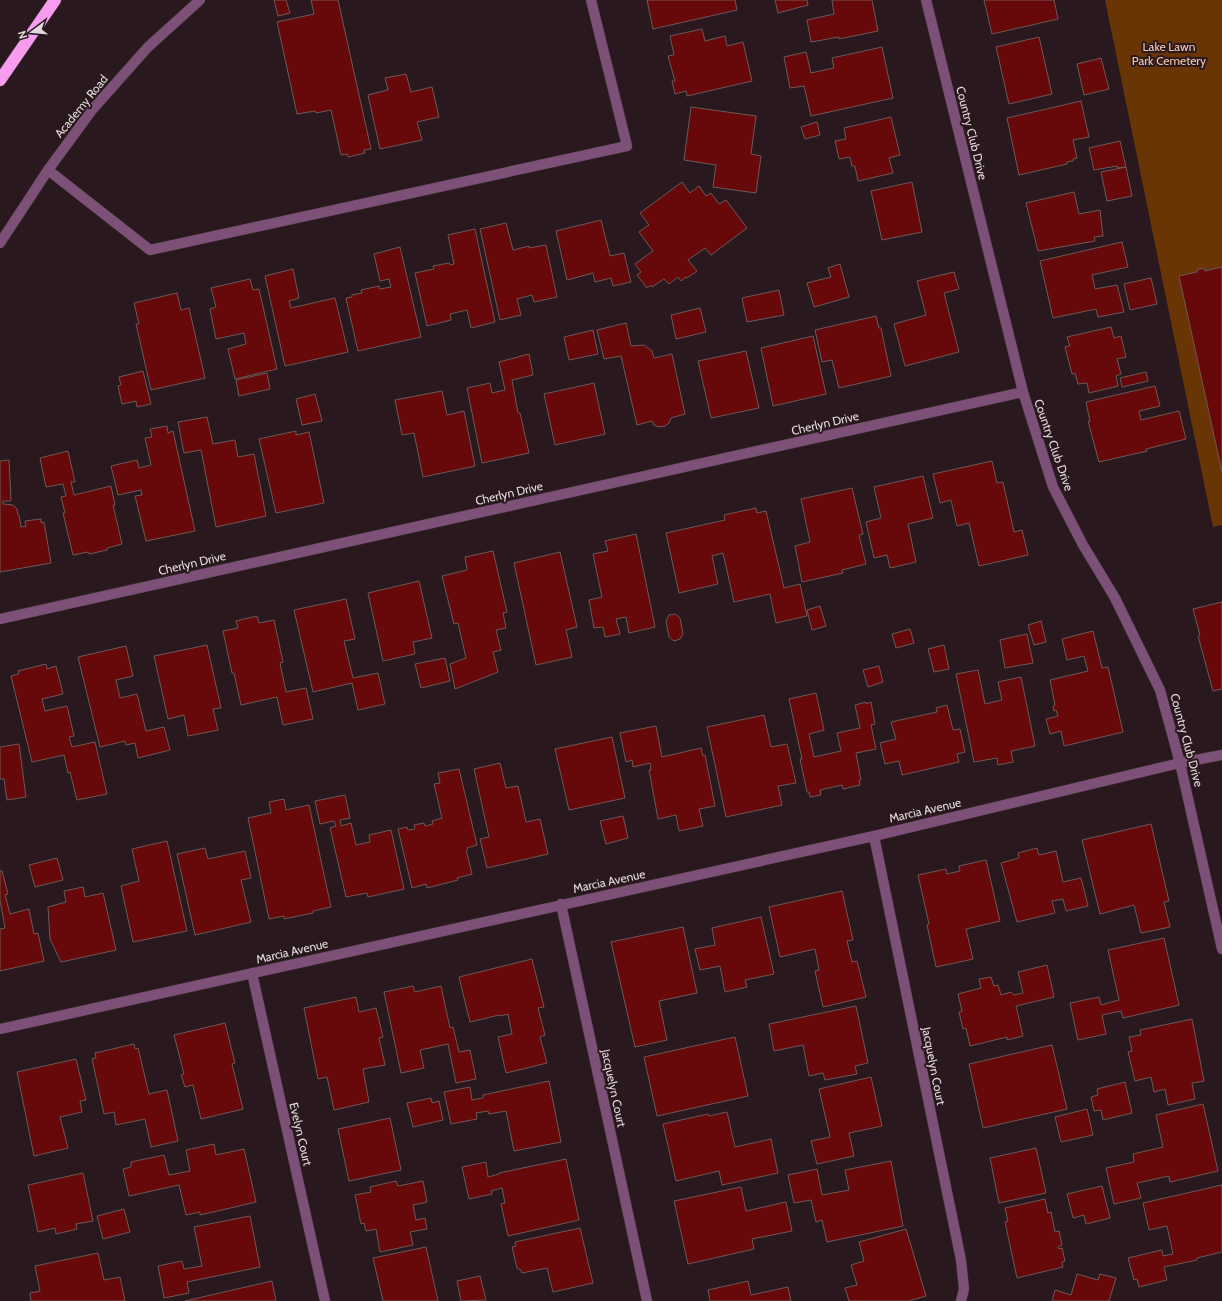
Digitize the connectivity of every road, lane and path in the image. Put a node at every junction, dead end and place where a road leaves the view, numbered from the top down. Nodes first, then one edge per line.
1 (54, 0) edge
2 (200, 0) edge
3 (591, 0) edge
4 (926, 0) edge
5 (0, 80) edge
6 (48, 170) junction
7 (0, 243) edge
8 (1023, 392) junction
9 (0, 619) edge
10 (1222, 755) edge
11 (1180, 763) junction
12 (874, 836) junction
13 (561, 904) junction
14 (1222, 949) edge
15 (252, 973) junction
16 (0, 1029) edge
17 (325, 1301) edge
18 (647, 1301) edge
19 (961, 1301) edge

1 - 5 highway
2 - 6 street, Academy Road
3 - 6 street
4 - 8 street, Country Club Drive
6 - 7 street, Academy Road
8 - 9 street, Cherlyn Drive
8 - 11 street, Country Club Drive
10 - 11 street, Marcia Avenue
11 - 12 street, Marcia Avenue
11 - 14 street, Country Club Drive
12 - 13 street, Marcia Avenue
12 - 19 street, Jacquelyn Court
13 - 15 street, Marcia Avenue
13 - 18 street, Jacquelyn Court
15 - 16 street, Marcia Avenue
15 - 17 street, Evelyn Court

